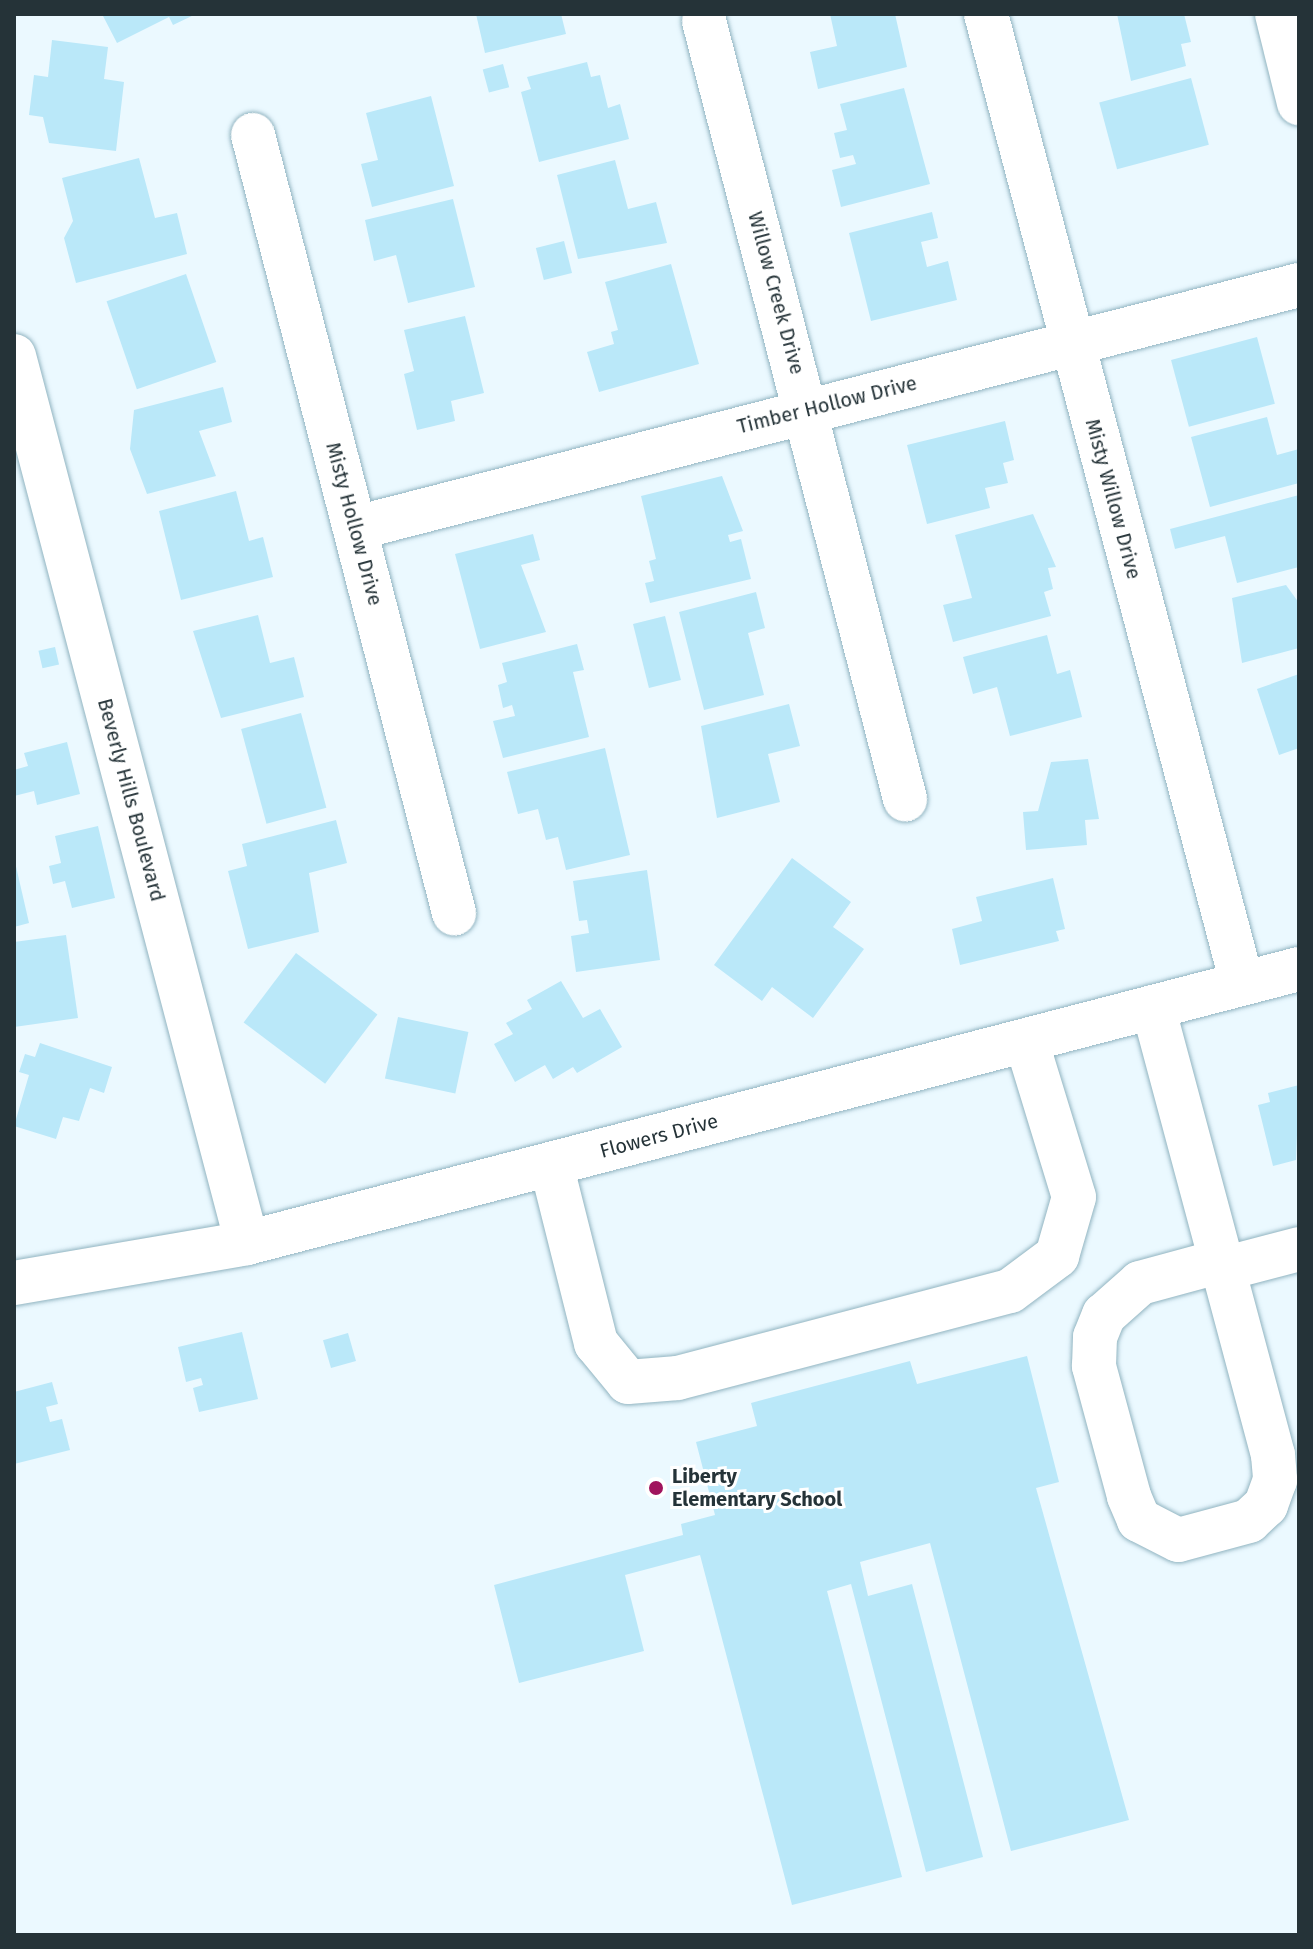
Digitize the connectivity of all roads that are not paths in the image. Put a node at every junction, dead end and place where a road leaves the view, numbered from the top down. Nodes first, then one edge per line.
1 (986, 14) edge
2 (1277, 14) edge
3 (704, 21) dead end
4 (1299, 103) edge
5 (253, 135) dead end
6 (1299, 285) edge
7 (1071, 343) junction
8 (14, 356) edge
9 (807, 410) junction
10 (356, 528) junction
11 (905, 799) dead end
12 (454, 913) dead end
13 (1299, 969) edge
14 (1242, 983) junction
15 (1153, 1007) junction
16 (1026, 1040) junction
17 (551, 1164) junction
18 (247, 1243) junction
19 (1299, 1249) edge
20 (1222, 1265) junction
21 (14, 1283) edge

1 - 7 street, Misty Willow Drive
2 - 4 street
3 - 9 street, Willow Creek Drive
5 - 10 street, Misty Hollow Drive
6 - 7 street, Timber Hollow Drive
7 - 9 street, Timber Hollow Drive
7 - 14 street, Misty Willow Drive
8 - 18 street, Beverly Hills Boulevard
9 - 10 street, Timber Hollow Drive
9 - 11 street, Willow Creek Drive
10 - 12 street, Misty Hollow Drive
13 - 14 street, Flowers Drive
14 - 15 street, Flowers Drive
15 - 16 street, Flowers Drive
15 - 20 street
16 - 17 street, Flowers Drive
16 - 17 street
17 - 18 street, Flowers Drive
18 - 21 street, Flowers Drive
19 - 20 street
20 - 20 street

